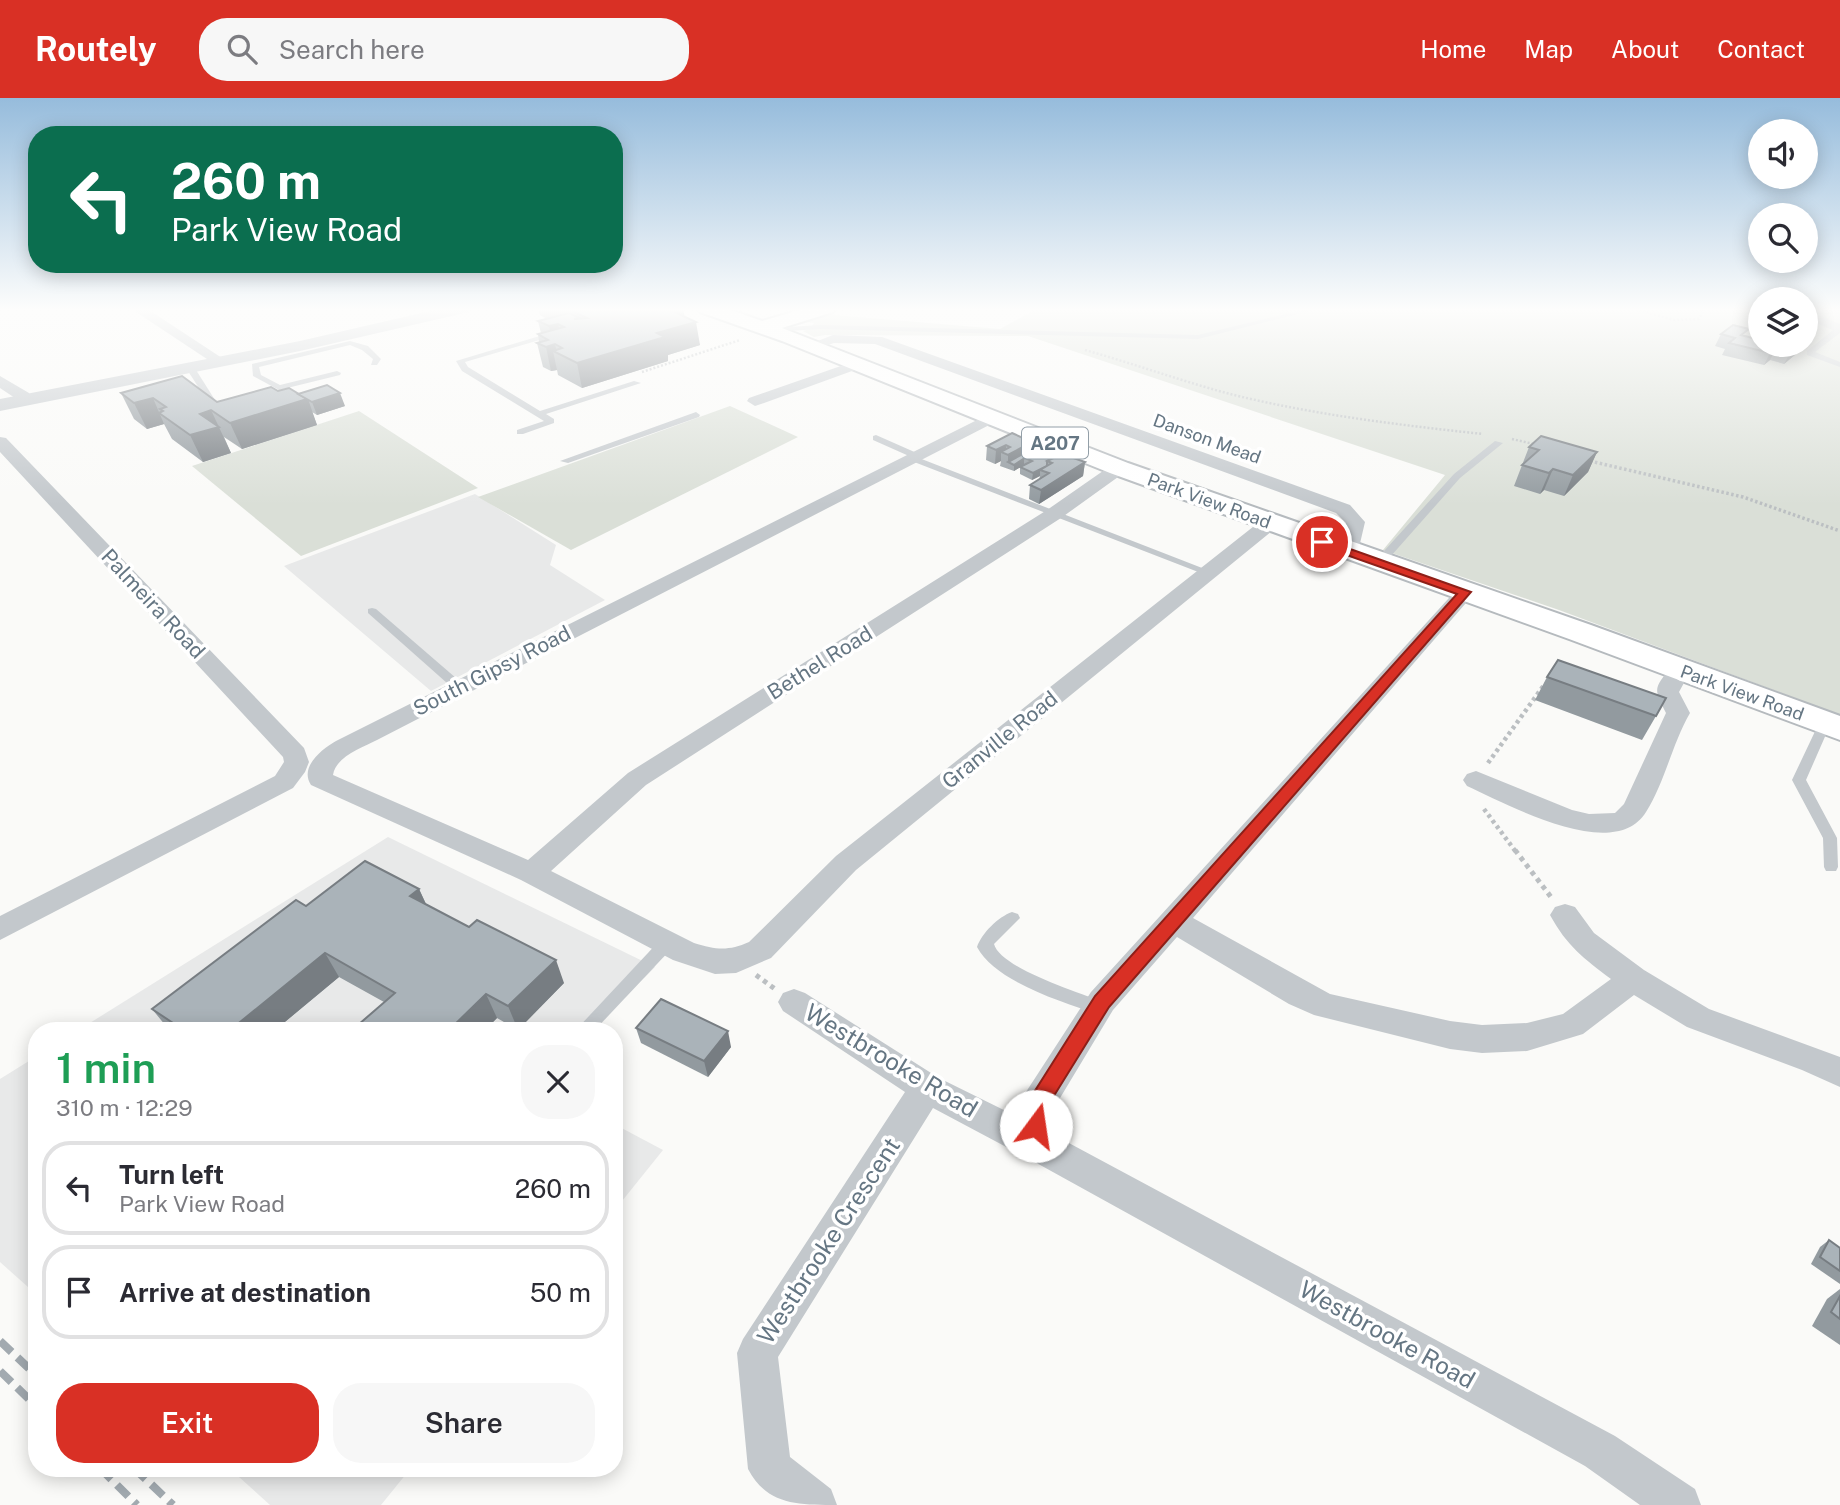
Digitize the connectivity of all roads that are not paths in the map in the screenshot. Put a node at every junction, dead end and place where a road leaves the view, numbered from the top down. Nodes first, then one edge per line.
1 (160, 374) edge
2 (196, 374) edge
3 (258, 374) edge
4 (334, 374) edge
5 (473, 374) edge
6 (831, 374) edge
7 (882, 374) edge
8 (970, 374) edge
9 (0, 382) edge
10 (637, 383) dead end
11 (566, 397) dead end
12 (23, 400) junction
13 (211, 400) edge
14 (755, 401) dead end
15 (575, 402) junction
16 (0, 405) edge
17 (539, 414) junction
18 (696, 415) dead end
19 (991, 418) junction
20 (520, 432) dead end
21 (876, 438) dead end
22 (1500, 440) road end
23 (0, 442) edge
24 (914, 457) junction
25 (565, 461) dead end
26 (1119, 468) junction
27 (1054, 514) junction
28 (1270, 523) junction
29 (1348, 552) junction
30 (1379, 562) junction
31 (1210, 573) junction
32 (1465, 592) junction
33 (372, 611) dead end
34 (1680, 670) junction
35 (460, 688) junction
36 (1836, 727) edge
37 (308, 769) junction
38 (1476, 780) road end
39 (1830, 867) dead end
40 (531, 873) junction
41 (1565, 915) road end
42 (1012, 918) dead end
43 (1174, 921) junction
44 (0, 929) edge
45 (667, 943) junction
46 (1633, 979) junction
47 (794, 1002) road end
48 (1098, 1007) junction
49 (592, 1022) edge
50 (1827, 1067) edge
51 (927, 1088) junction
52 (1055, 1154) junction
53 (1657, 1498) edge
54 (815, 1505) edge

1 - 12 street
2 - 13 lane
3 - 4 lane
5 - 17 lane
6 - 14 street
7 - 19 main road, Park View Road / A207
8 - 29 street, Danson Mead
9 - 12 street
10 - 15 lane
11 - 15 lane
12 - 16 street
15 - 17 lane
17 - 20 lane
18 - 25 lane
19 - 24 street, South Gipsy Road
19 - 26 main road, Park View Road / A207
21 - 24 lane
22 - 30 lane
23 - 37 street, Palmeira Road
24 - 27 lane
24 - 35 street, South Gipsy Road
26 - 27 street, Bethel Road
26 - 28 main road, Park View Road / A207
27 - 31 lane
27 - 40 street, Bethel Road
28 - 29 main road, Park View Road / A207
28 - 31 street, Granville Road
29 - 30 main road, Park View Road / A207
30 - 32 main road, Park View Road / A207
31 - 45 street, Granville Road
32 - 34 main road, Park View Road / A207
32 - 43 street
33 - 35 lane
34 - 36 main road, Park View Road / A207
34 - 38 street
35 - 37 street, South Gipsy Road
36 - 39 lane
37 - 40 street
37 - 44 street, South Gipsy Road
40 - 45 street
41 - 46 street
42 - 48 lane
43 - 46 street
43 - 48 street
45 - 49 lane
46 - 50 street
47 - 51 street, Westbrooke Road
48 - 52 street
51 - 52 street, Westbrooke Road
51 - 54 street, Westbrooke Crescent
52 - 53 street, Westbrooke Road

